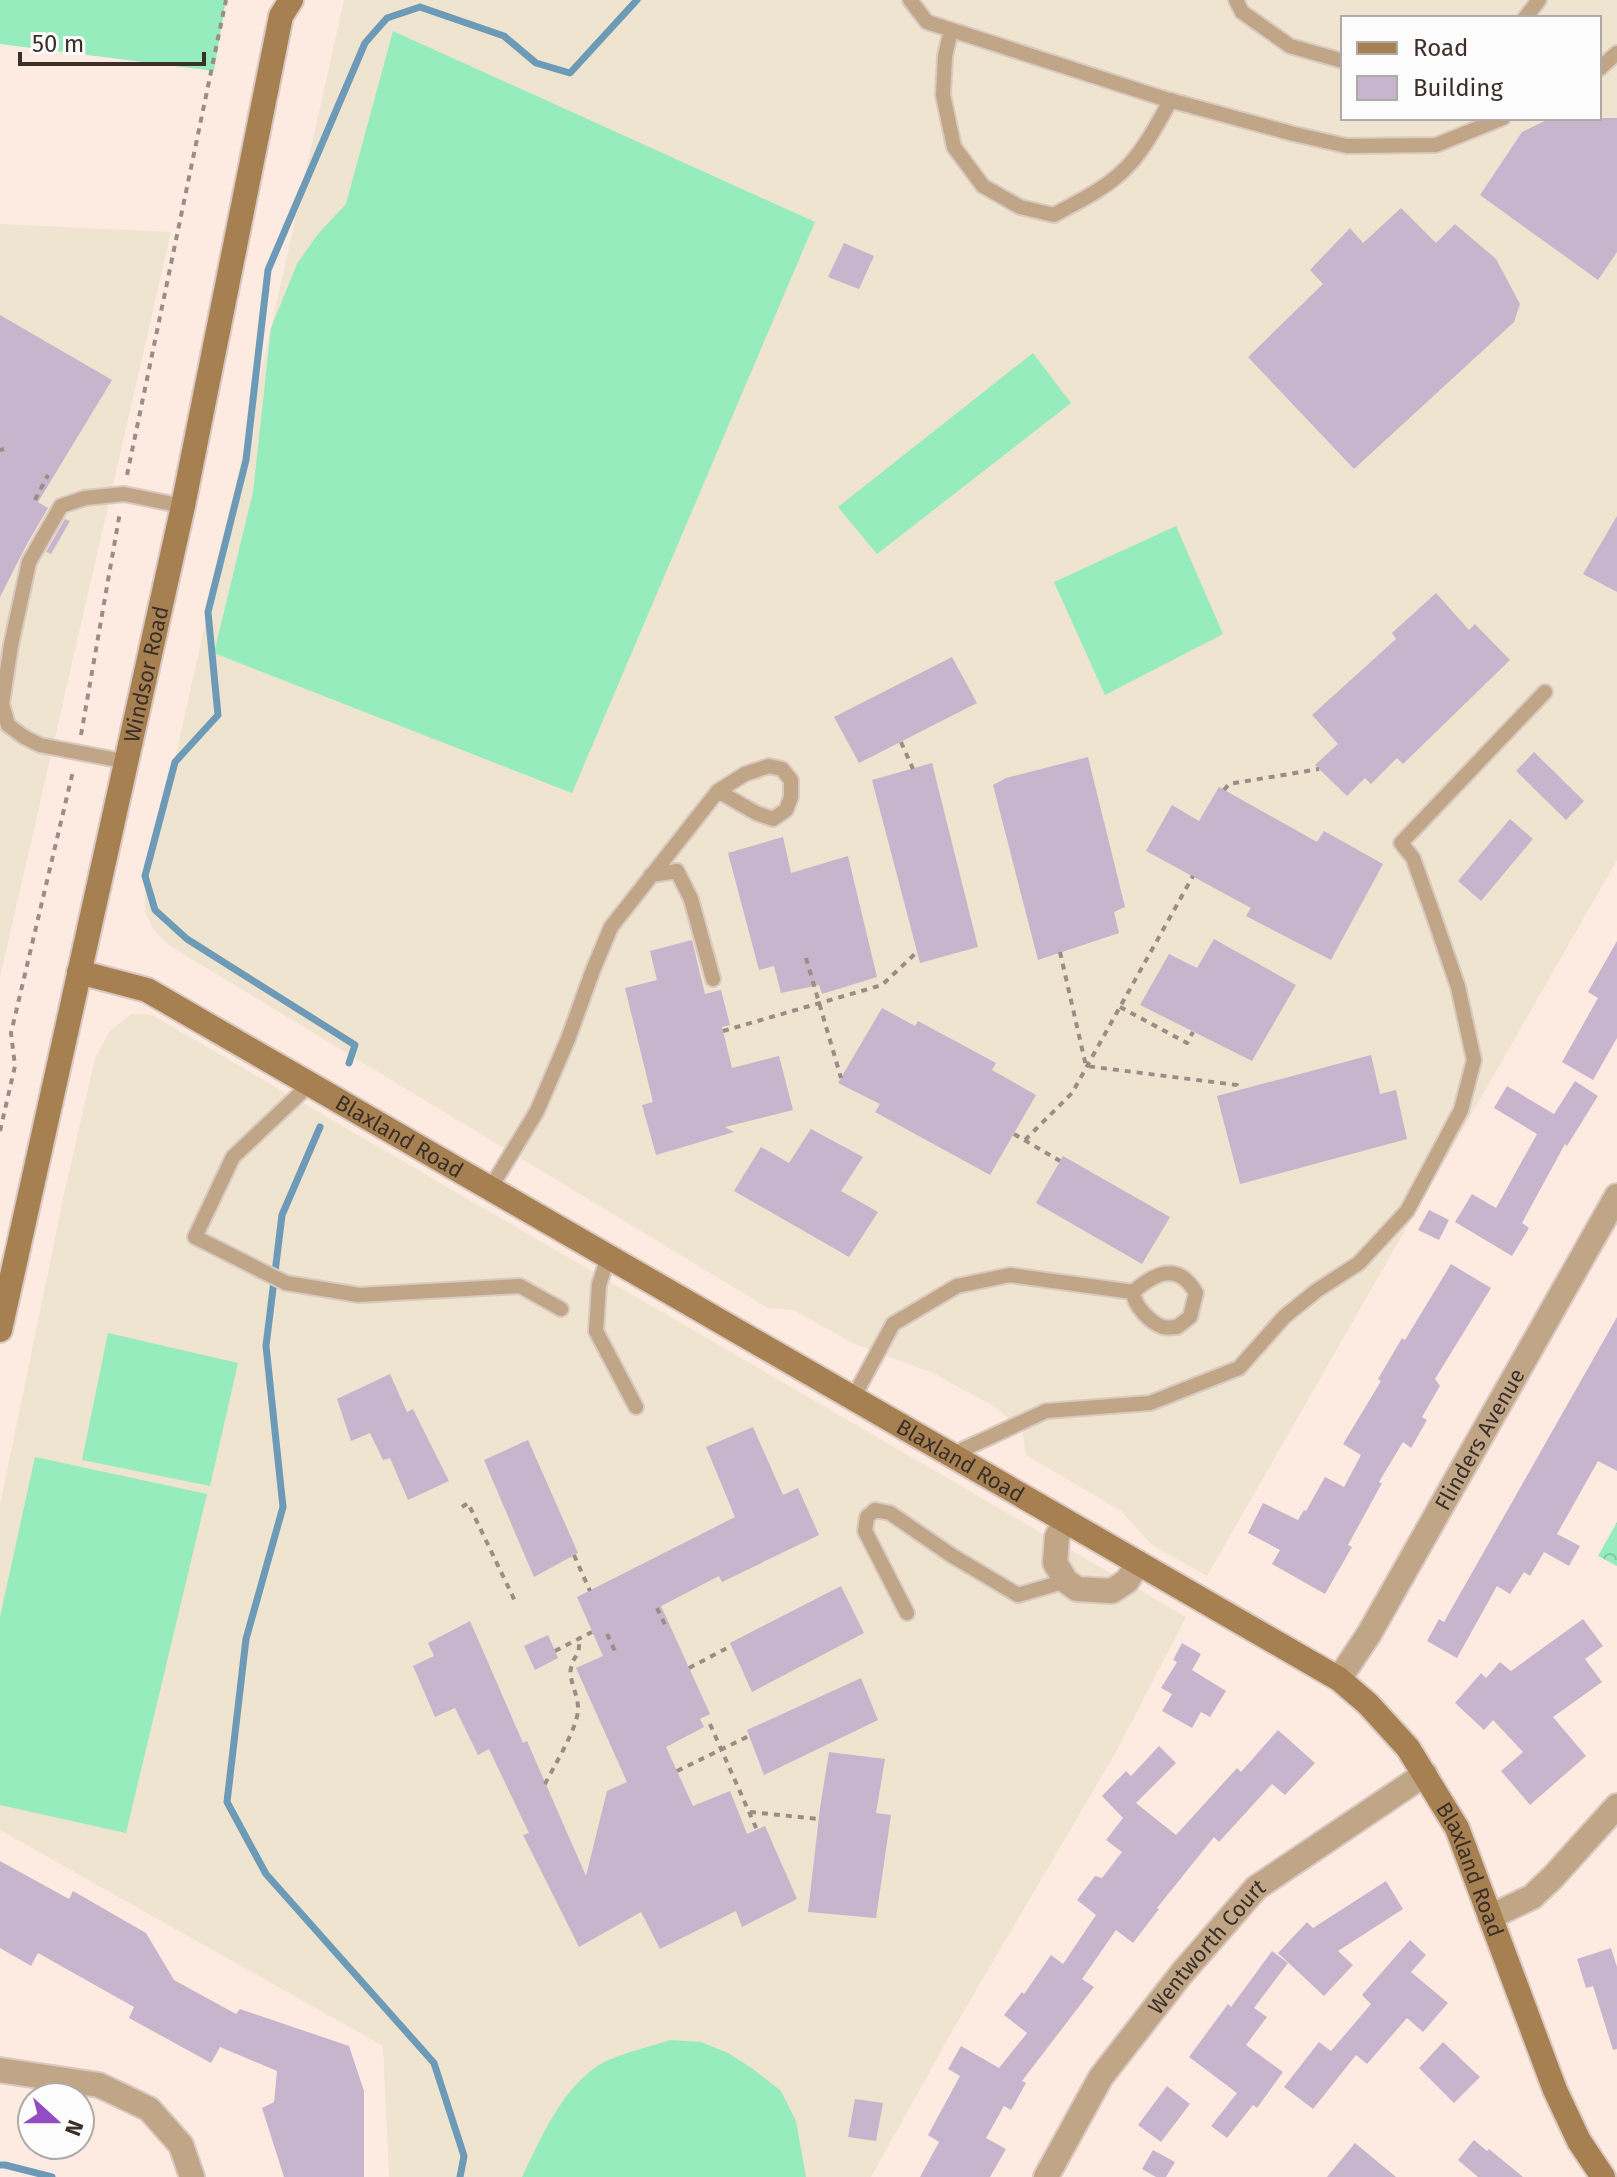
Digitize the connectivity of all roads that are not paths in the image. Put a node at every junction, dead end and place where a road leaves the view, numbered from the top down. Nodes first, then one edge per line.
1 (910, 0) edge
2 (1236, 0) edge
3 (1539, 0) edge
4 (283, 5) edge
5 (1527, 16) edge
6 (951, 30) junction
7 (1617, 53) edge
8 (1341, 60) edge
9 (1601, 67) edge
10 (1171, 100) junction
11 (1498, 120) edge
12 (183, 506) junction
13 (1545, 692) dead end
14 (128, 762) junction
15 (718, 791) junction
16 (651, 875) junction
17 (79, 972) junction
18 (713, 979) dead end
19 (309, 1085) junction
20 (490, 1189) junction
21 (1617, 1196) edge
22 (608, 1257) junction
23 (1133, 1292) junction
24 (561, 1309) dead end
25 (0, 1330) edge
26 (853, 1398) junction
27 (636, 1407) dead end
28 (951, 1455) junction
29 (1065, 1521) junction
30 (1138, 1563) junction
31 (1066, 1581) junction
32 (907, 1613) dead end
33 (1339, 1679) junction
34 (1425, 1774) junction
35 (1617, 1806) edge
36 (1490, 1917) junction
37 (0, 2070) edge
38 (192, 2177) edge
39 (1046, 2177) edge
40 (1603, 2177) edge

1 - 6 lane
2 - 8 lane
3 - 5 lane
4 - 12 street, Windsor Road
6 - 10 lane
6 - 10 lane
7 - 9 lane
10 - 11 lane
12 - 14 street, Windsor Road
12 - 14 lane
13 - 28 lane
14 - 17 street, Windsor Road
15 - 15 lane
15 - 16 lane
16 - 18 lane
16 - 20 lane
17 - 19 street, Blaxland Road
17 - 25 street, Windsor Road
19 - 20 street, Blaxland Road
19 - 24 lane
20 - 22 street, Blaxland Road
21 - 33 street, Flinders Avenue
22 - 26 street, Blaxland Road
22 - 27 lane
23 - 23 lane
23 - 26 lane
26 - 28 street, Blaxland Road
28 - 29 street, Blaxland Road
29 - 30 street, Blaxland Road
29 - 31 street
30 - 31 street
30 - 33 street, Blaxland Road
31 - 32 lane
33 - 34 street, Blaxland Road
34 - 36 street, Blaxland Road
34 - 39 street, Wentworth Court
35 - 36 street
36 - 40 street, Blaxland Road
37 - 38 street

